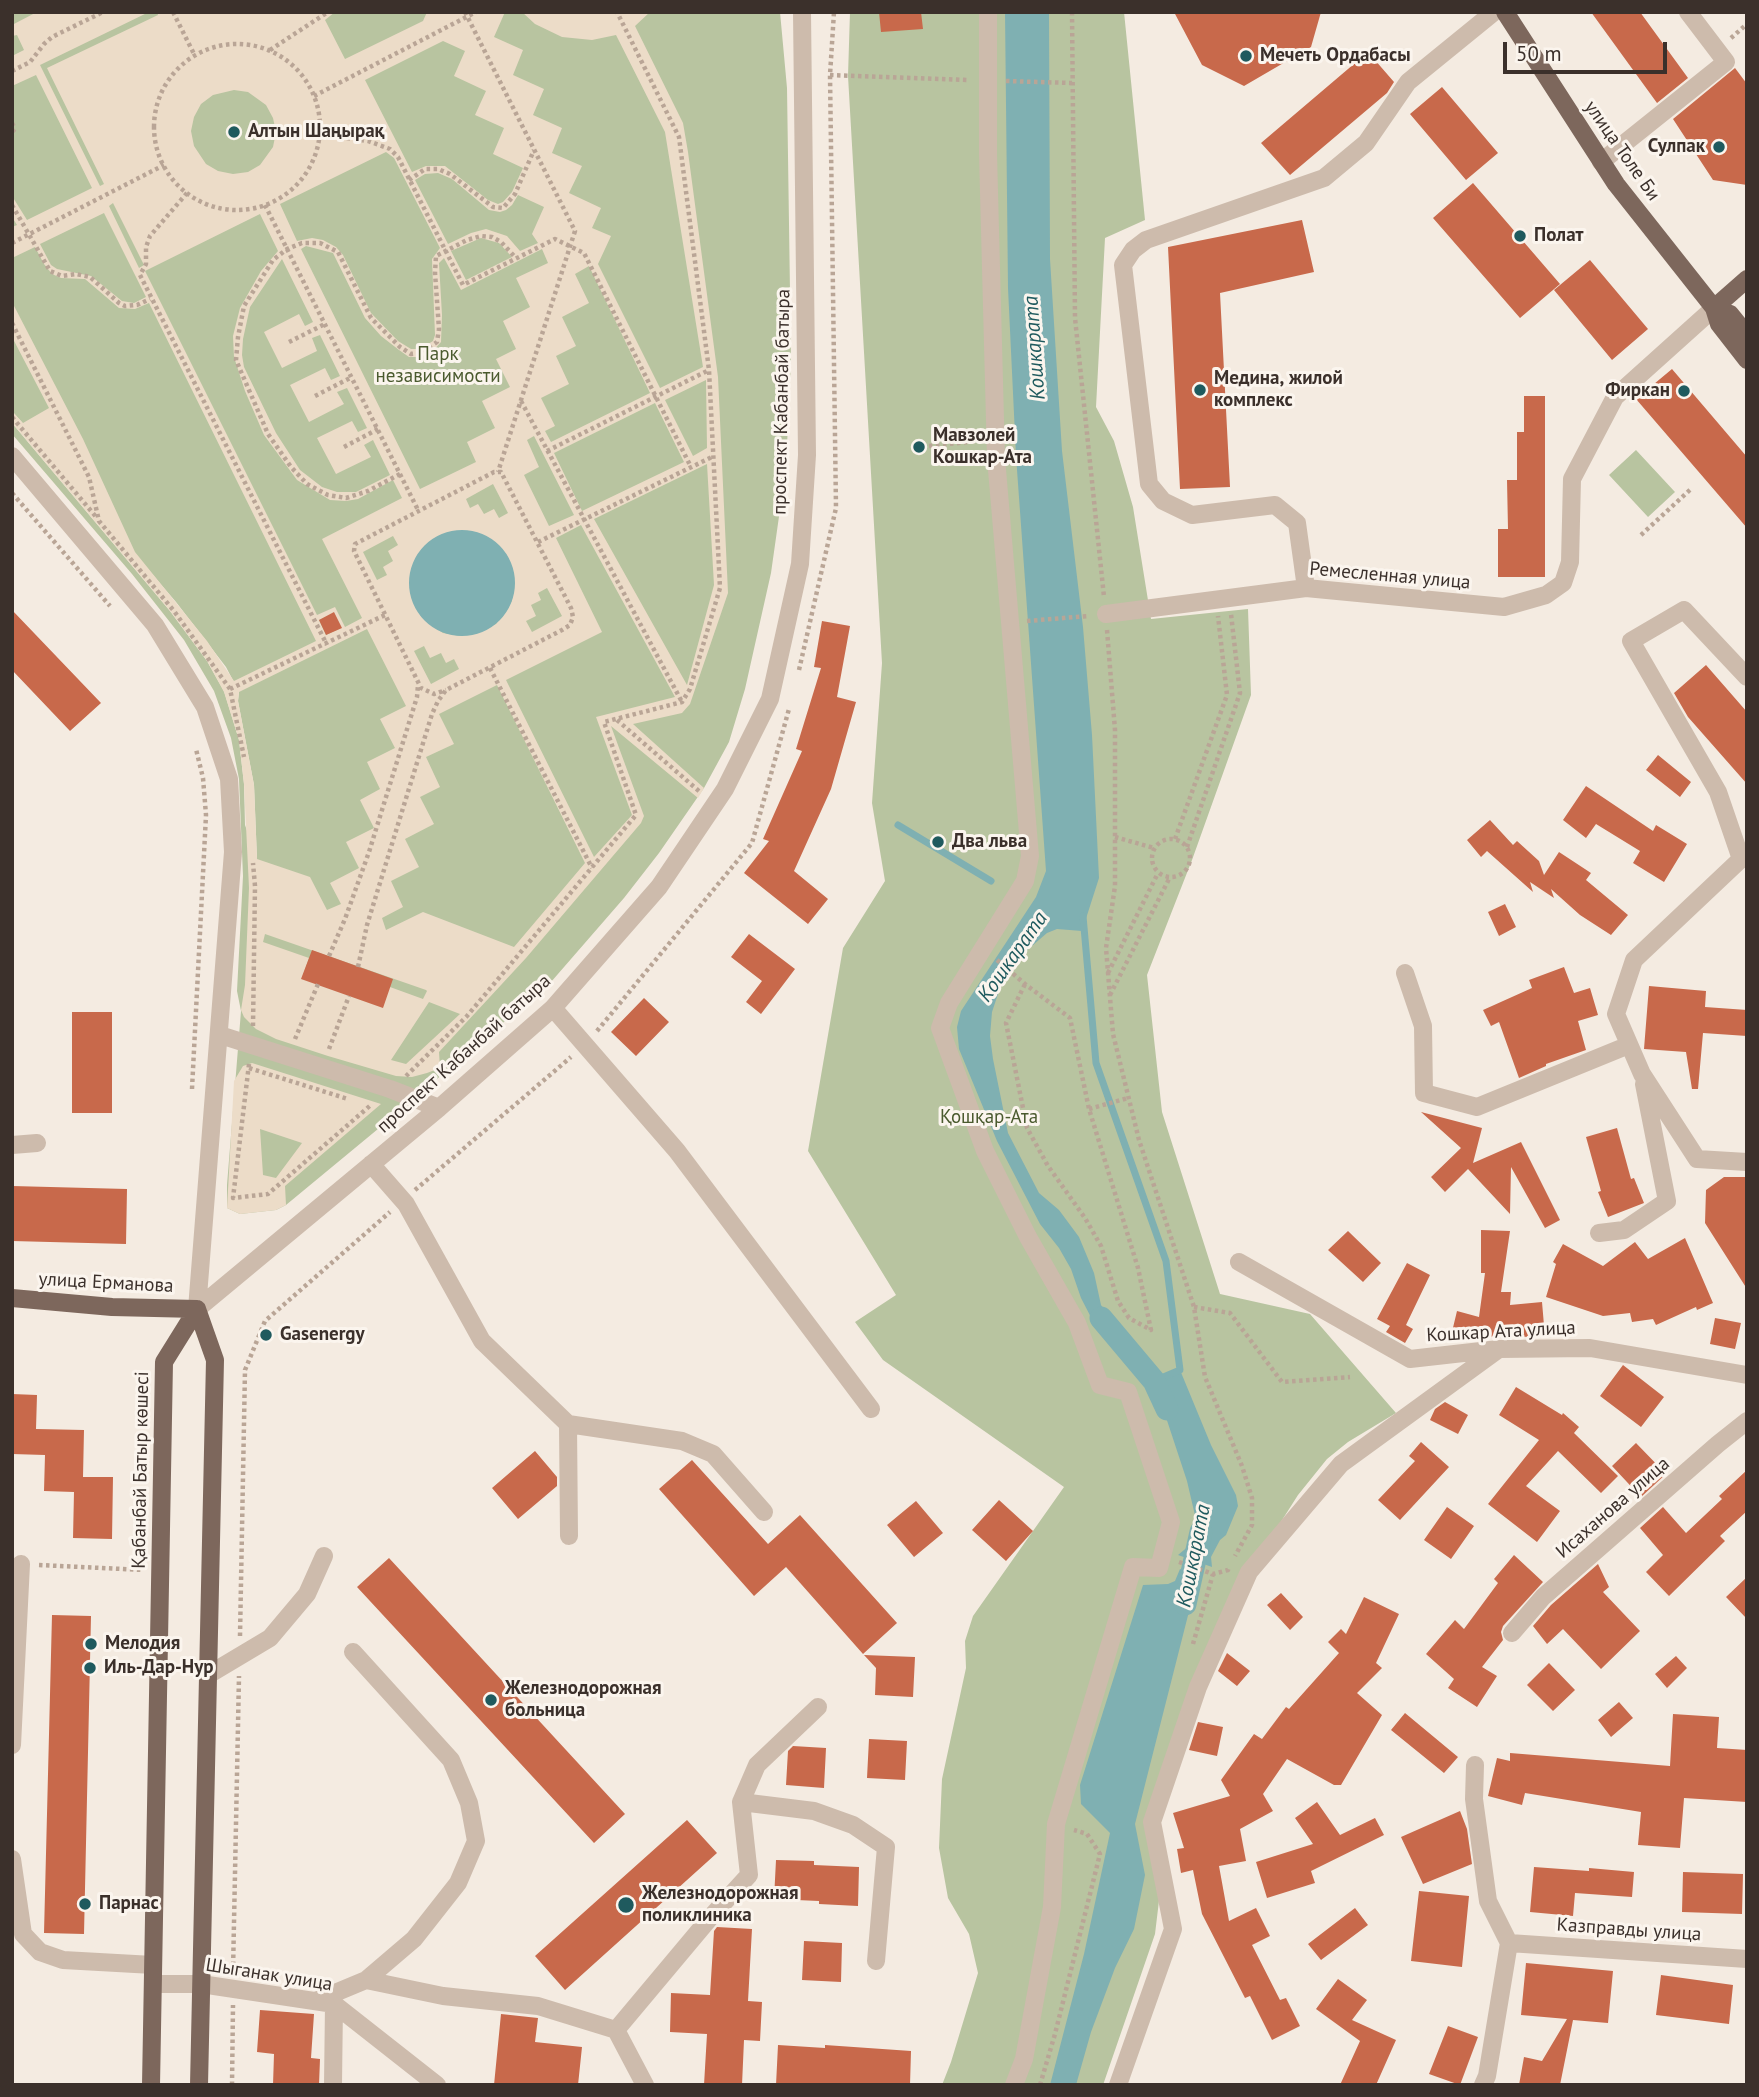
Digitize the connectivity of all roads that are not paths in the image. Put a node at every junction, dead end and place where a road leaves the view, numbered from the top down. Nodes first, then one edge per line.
1 (802, 12) edge
2 (988, 12) edge
3 (1494, 12) edge
4 (1505, 12) edge
5 (1688, 12) edge
6 (1601, 162) junction
7 (1747, 279) edge
8 (1714, 308) junction
9 (1747, 335) edge
10 (1747, 360) edge
11 (12, 457) edge
12 (1306, 588) junction
13 (1106, 614) road end
14 (1747, 677) edge
15 (1744, 859) edge
16 (1405, 973) dead end
17 (554, 1008) junction
18 (220, 1035) junction
19 (1629, 1045) junction
20 (1642, 1074) junction
21 (439, 1108) junction
22 (37, 1143) dead end
23 (12, 1145) edge
24 (1747, 1162) edge
25 (371, 1164) junction
26 (1599, 1233) dead end
27 (1238, 1262) dead end
28 (12, 1298) edge
29 (197, 1308) junction
30 (1499, 1349) junction
31 (1747, 1375) edge
32 (871, 1409) dead end
33 (1747, 1422) edge
34 (568, 1423) junction
35 (764, 1512) dead end
36 (569, 1536) dead end
37 (324, 1556) dead end
38 (21, 1564) road end
39 (1512, 1633) dead end
40 (353, 1652) dead end
41 (208, 1675) junction
42 (818, 1707) dead end
43 (12, 1745) edge
44 (1475, 1765) dead end
45 (741, 1802) junction
46 (12, 1859) edge
47 (1509, 1943) junction
48 (1747, 1959) edge
49 (876, 1961) dead end
50 (153, 1965) junction
51 (366, 1980) junction
52 (153, 1984) junction
53 (201, 1984) junction
54 (315, 2001) junction
55 (334, 2004) junction
56 (616, 2030) junction
57 (151, 2085) edge
58 (200, 2085) edge
59 (332, 2085) edge
60 (437, 2085) edge
61 (645, 2085) edge
62 (1014, 2085) edge
63 (1118, 2085) edge
64 (1483, 2085) edge

1 - 17 street, проспект Кабанбай батыра
2 - 62 street
3 - 12 street
4 - 6 main road, улица Толе Би
5 - 6 street
6 - 8 main road, улица Толе Би
7 - 8 main road
8 - 9 main road, улица Толе Би
8 - 10 main road, улица Толе Би
8 - 12 street, Ремесленная улица
11 - 18 street
12 - 13 street, Ремесленная улица
14 - 15 street
15 - 19 street
16 - 19 street
17 - 21 street, проспект Кабанбай батыра
17 - 32 street
18 - 21 street
18 - 29 street
19 - 20 street
20 - 24 street
20 - 26 street
21 - 25 street, проспект Кабанбай батыра
22 - 23 street
25 - 29 street, проспект Кабанбай батыра
25 - 34 street
27 - 30 street, Кошкар Ата улица
28 - 29 main road, улица Ерманова
29 - 41 main road
29 - 50 main road, Қабанбай Батыр көшесі
30 - 31 street, Кошкар Ата улица
30 - 63 street
33 - 39 street, Исаханова улица
34 - 35 street
34 - 36 street
37 - 41 street
38 - 43 street
40 - 51 street
41 - 53 main road
42 - 45 street
44 - 47 street
45 - 49 street
45 - 56 street
46 - 50 street
47 - 48 street, Казправды улица
47 - 64 street
50 - 52 main road, Қабанбай Батыр көшесі
51 - 54 street
51 - 56 street
52 - 53 street, Шыганак улица
52 - 57 main road, Қабанбай Батыр көшесі
53 - 54 street, Шыганак улица
53 - 58 main road
54 - 55 street, Шыганак улица
55 - 59 street
55 - 60 street, Шыганак улица
56 - 61 street

